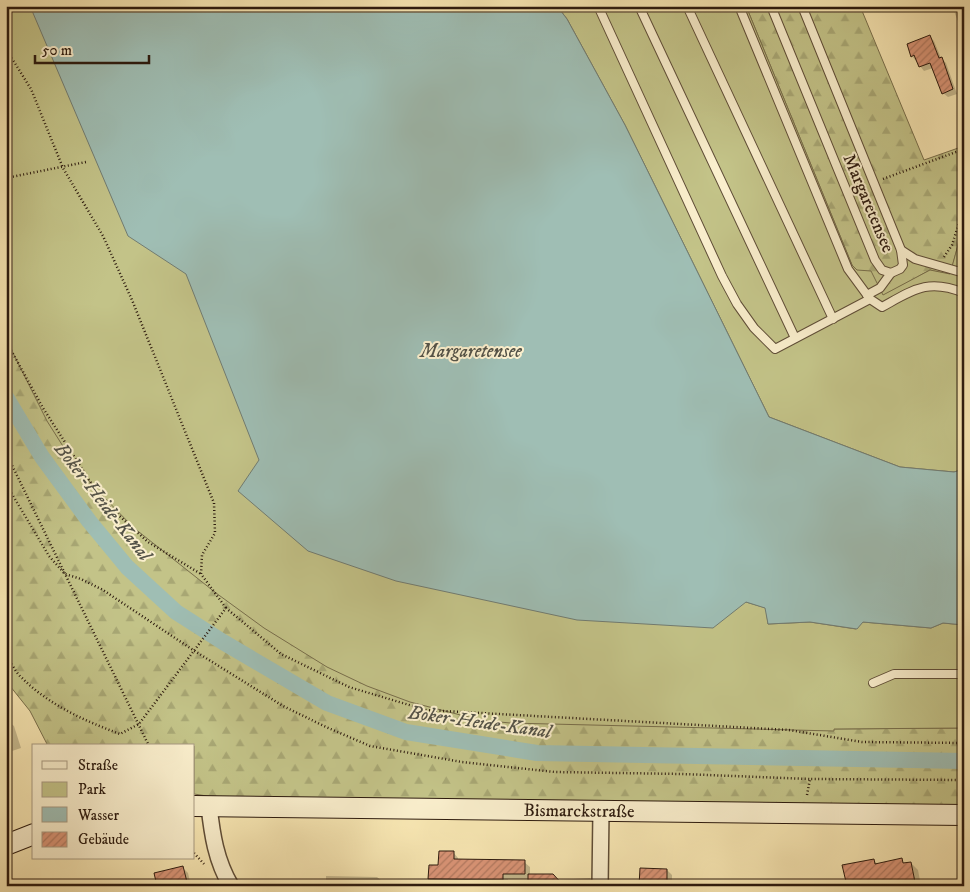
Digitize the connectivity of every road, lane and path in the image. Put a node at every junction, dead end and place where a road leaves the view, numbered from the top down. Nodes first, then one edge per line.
1 (598, 6) edge
2 (639, 6) edge
3 (687, 6) edge
4 (740, 6) edge
5 (770, 6) edge
6 (802, 6) edge
7 (6, 49) edge
8 (964, 149) edge
9 (86, 162) dead end
10 (63, 168) junction
11 (6, 178) edge
12 (874, 182) junction
13 (964, 208) edge
14 (901, 250) junction
15 (937, 266) junction
16 (890, 273) junction
17 (964, 274) edge
18 (964, 293) edge
19 (868, 297) junction
20 (832, 318) junction
21 (795, 338) junction
22 (6, 341) edge
23 (6, 453) edge
24 (6, 484) edge
25 (65, 574) junction
26 (201, 574) junction
27 (226, 608) junction
28 (194, 648) junction
29 (6, 655) edge
30 (964, 674) edge
31 (873, 683) dead end
32 (139, 724) junction
33 (964, 743) edge
34 (148, 744) edge
35 (810, 779) junction
36 (964, 780) edge
37 (201, 806) edge
38 (601, 811) junction
39 (804, 814) junction
40 (964, 815) edge
41 (32, 835) edge
42 (6, 846) edge
43 (231, 886) edge
44 (600, 886) edge

1 - 21 lane
2 - 21 lane
3 - 20 lane
4 - 19 lane
5 - 16 lane, Margaretensee
6 - 12 lane, Margaretensee
7 - 10 path
8 - 12 path
9 - 10 path
10 - 11 path
10 - 26 path
12 - 14 lane, Margaretensee
13 - 15 path
14 - 15 lane
14 - 16 lane, Margaretensee
15 - 17 lane
16 - 19 lane
18 - 19 lane
19 - 20 lane
20 - 21 lane
22 - 26 path
23 - 25 path
24 - 25 path
25 - 28 path
25 - 32 path
26 - 27 path
27 - 28 path
27 - 33 path
28 - 32 path
28 - 35 path
29 - 32 path
30 - 31 lane
32 - 34 path
35 - 36 path
35 - 39 path
37 - 38 main road, Bismarckstraße
37 - 43 street
38 - 39 main road, Bismarckstraße
38 - 44 street
39 - 40 main road, Bismarckstraße
41 - 42 main road

